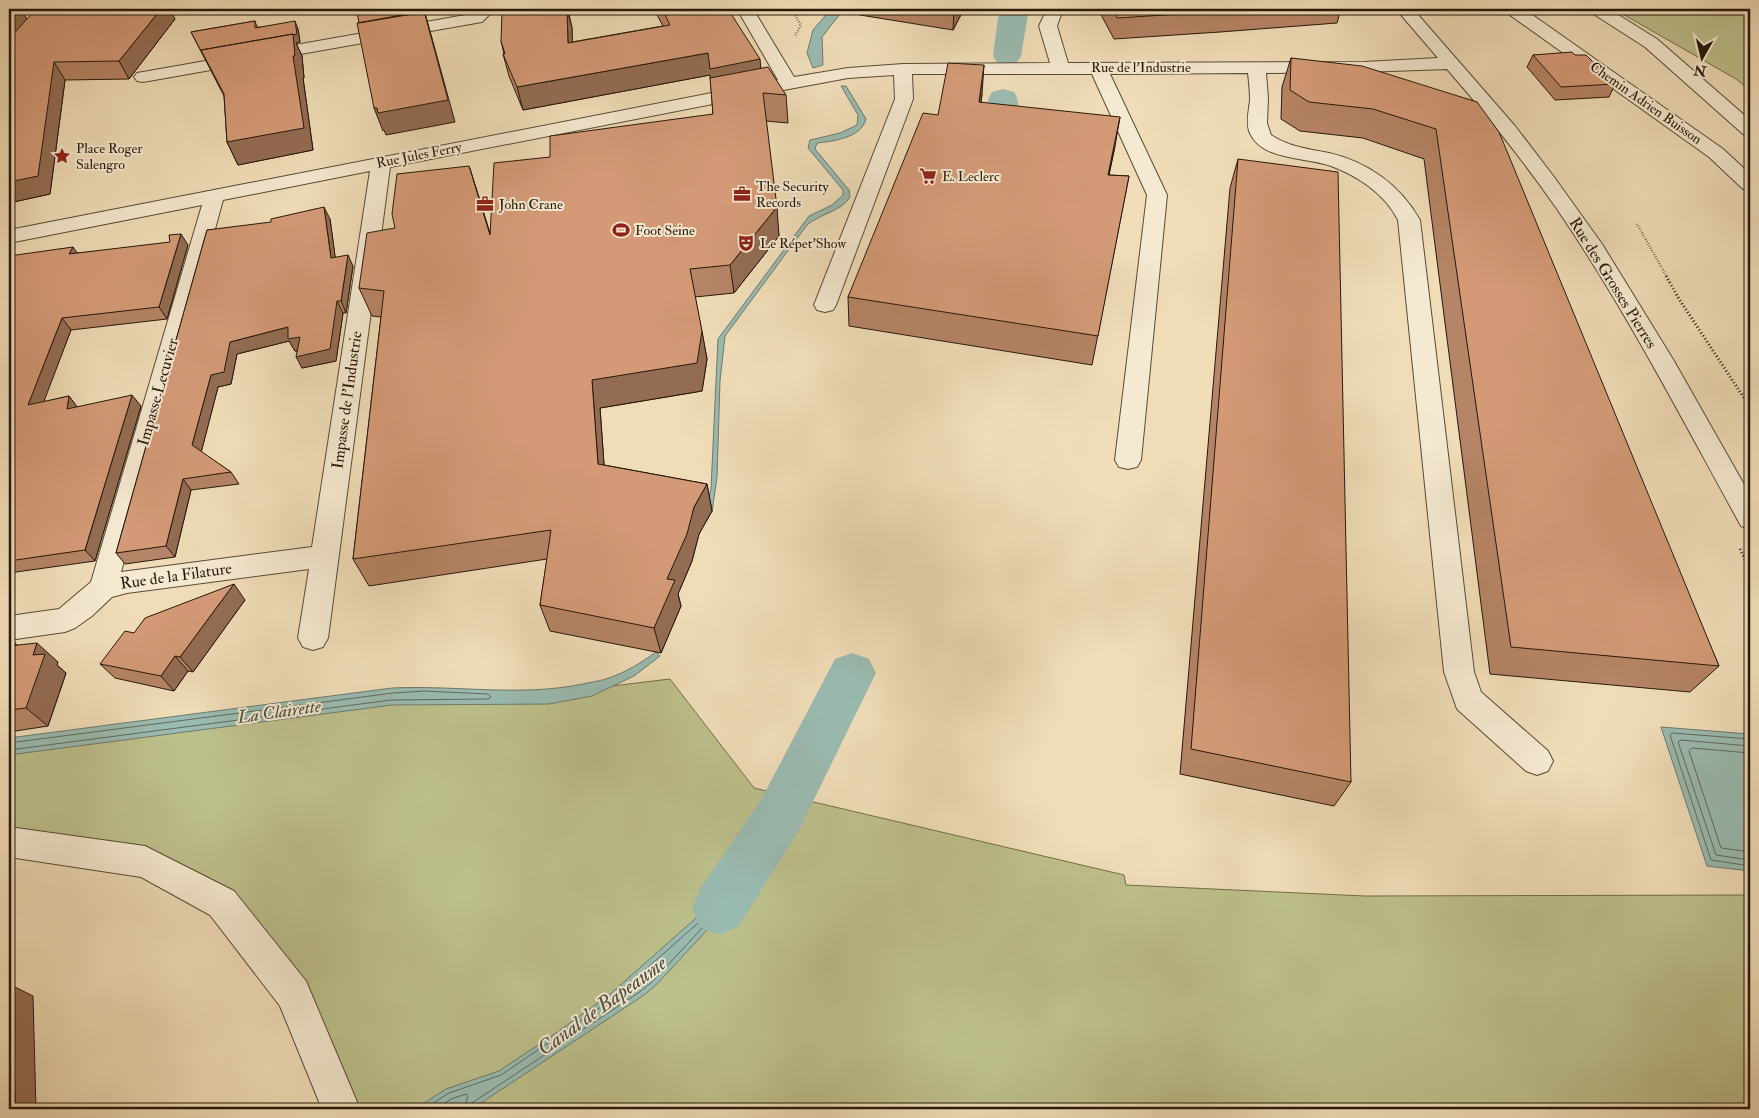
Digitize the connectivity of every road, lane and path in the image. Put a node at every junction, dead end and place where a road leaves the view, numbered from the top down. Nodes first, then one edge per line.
1 (487, 9) edge
2 (745, 9) edge
3 (791, 9) edge
4 (1055, 9) edge
5 (1404, 9) edge
6 (1513, 9) edge
7 (1598, 9) edge
8 (1427, 10) edge
9 (1428, 35) junction
10 (799, 41) dead end
11 (1452, 63) junction
12 (1098, 67) junction
13 (1256, 67) junction
14 (1061, 68) junction
15 (903, 69) junction
16 (830, 76) joint
17 (143, 77) dead end
18 (790, 83) junction
19 (1750, 130) edge
20 (382, 163) junction
21 (1750, 185) edge
22 (214, 196) junction
23 (1637, 224) dead end
24 (9, 236) edge
25 (825, 305) dead end
26 (1750, 407) edge
27 (1128, 460) dead end
28 (1750, 519) edge
29 (325, 556) junction
30 (102, 588) junction
31 (9, 628) edge
32 (313, 638) dead end
33 (1537, 761) dead end
34 (9, 842) edge
35 (341, 1109) edge

1 - 17 street
2 - 18 street
3 - 10 path
4 - 14 street
5 - 9 street, Rue des Grosses Pierres
6 - 21 street, Chemin Adrien Buisson
7 - 19 street
8 - 9 street
9 - 11 street, Rue des Grosses Pierres
11 - 13 street, Rue de l'Industrie
11 - 28 street, Rue des Grosses Pierres
12 - 13 street, Rue de l'Industrie
12 - 14 street, Rue de l'Industrie
12 - 27 street
13 - 33 street
14 - 15 street, Rue de l'Industrie
15 - 16 street, Rue de l'Industrie
15 - 25 street
16 - 18 street, Rue Jules Ferry
18 - 20 street, Rue Jules Ferry
20 - 22 street, Rue Jules Ferry
20 - 29 street, Impasse de l'Industrie
22 - 24 street, Rue Jules Ferry
22 - 30 street, Impasse Lecuvier
23 - 26 path
29 - 30 street, Rue de la Filature
29 - 32 street, Impasse de l'Industrie
30 - 31 street, Rue de la Filature
34 - 35 street

